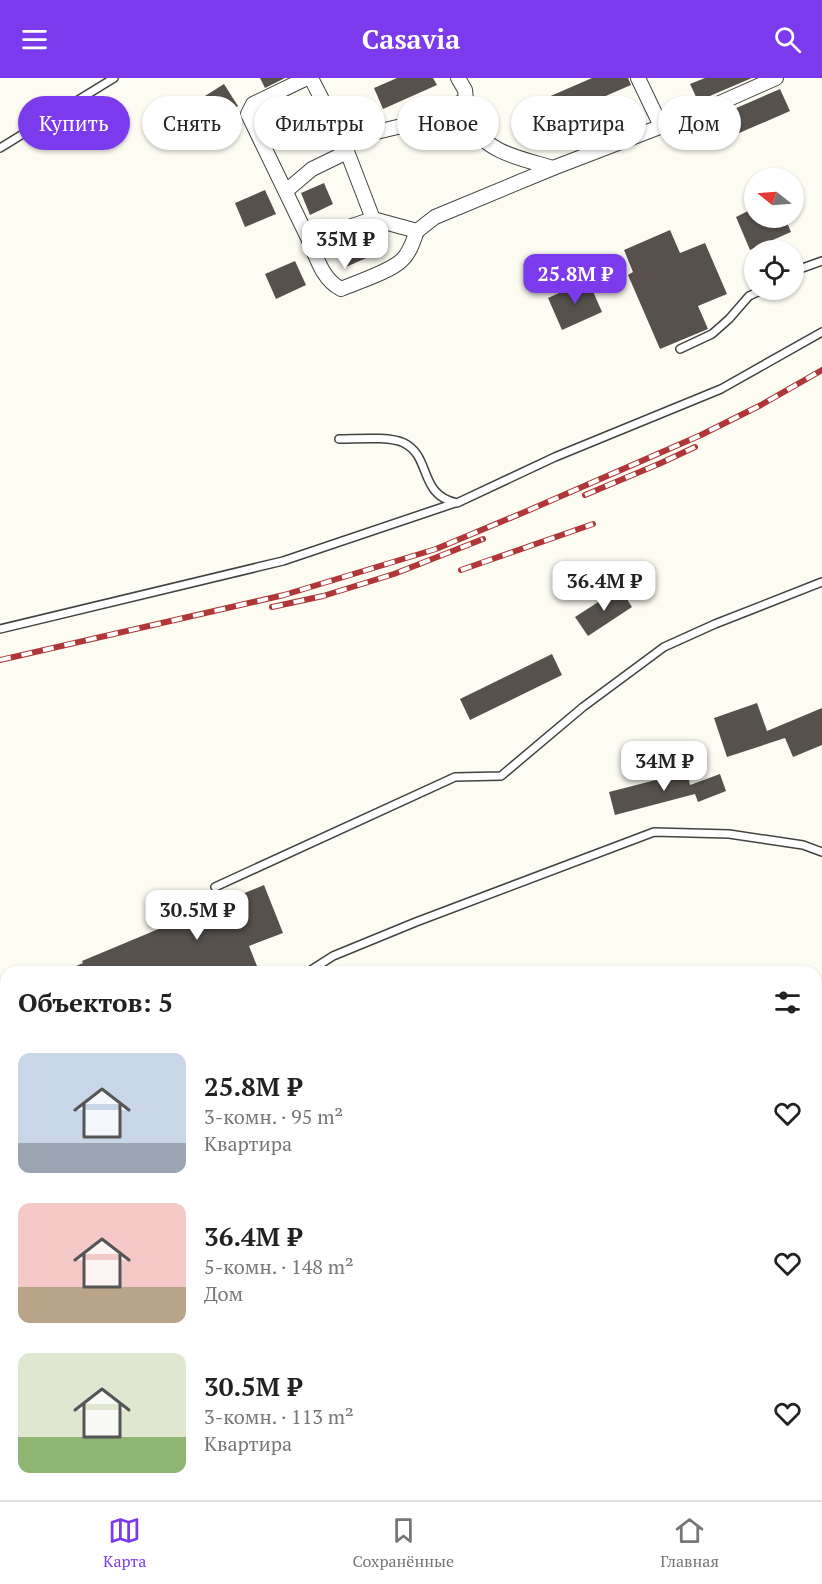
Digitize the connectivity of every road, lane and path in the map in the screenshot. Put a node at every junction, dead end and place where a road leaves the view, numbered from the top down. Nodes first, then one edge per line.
1 (114, 78) edge
2 (309, 78) edge
3 (458, 78) edge
4 (638, 78) edge
5 (776, 78) edge
6 (318, 96) edge
7 (466, 96) edge
8 (736, 96) edge
9 (658, 118) edge
10 (658, 128) edge
11 (0, 148) edge
12 (340, 150) edge
13 (346, 150) edge
14 (499, 150) edge
15 (553, 168) junction
16 (286, 191) junction
17 (373, 219) junction
18 (417, 231) junction
19 (309, 240) junction
20 (822, 261) edge
21 (804, 268) edge
22 (746, 300) edge
23 (822, 332) edge
24 (680, 350) dead end
25 (339, 439) dead end
26 (457, 502) junction
27 (822, 582) edge
28 (0, 629) edge
29 (822, 852) edge
30 (214, 887) dead end
31 (317, 966) edge

1 - 11 lane
2 - 6 street
2 - 16 street
3 - 7 street
4 - 9 street
5 - 8 street
10 - 15 street
12 - 16 street
13 - 17 street
14 - 15 street
15 - 18 street
16 - 19 street
17 - 18 street
17 - 19 street
18 - 19 street
20 - 21 lane
22 - 24 lane
23 - 26 lane
25 - 26 lane
26 - 28 lane
27 - 30 lane
29 - 31 lane

